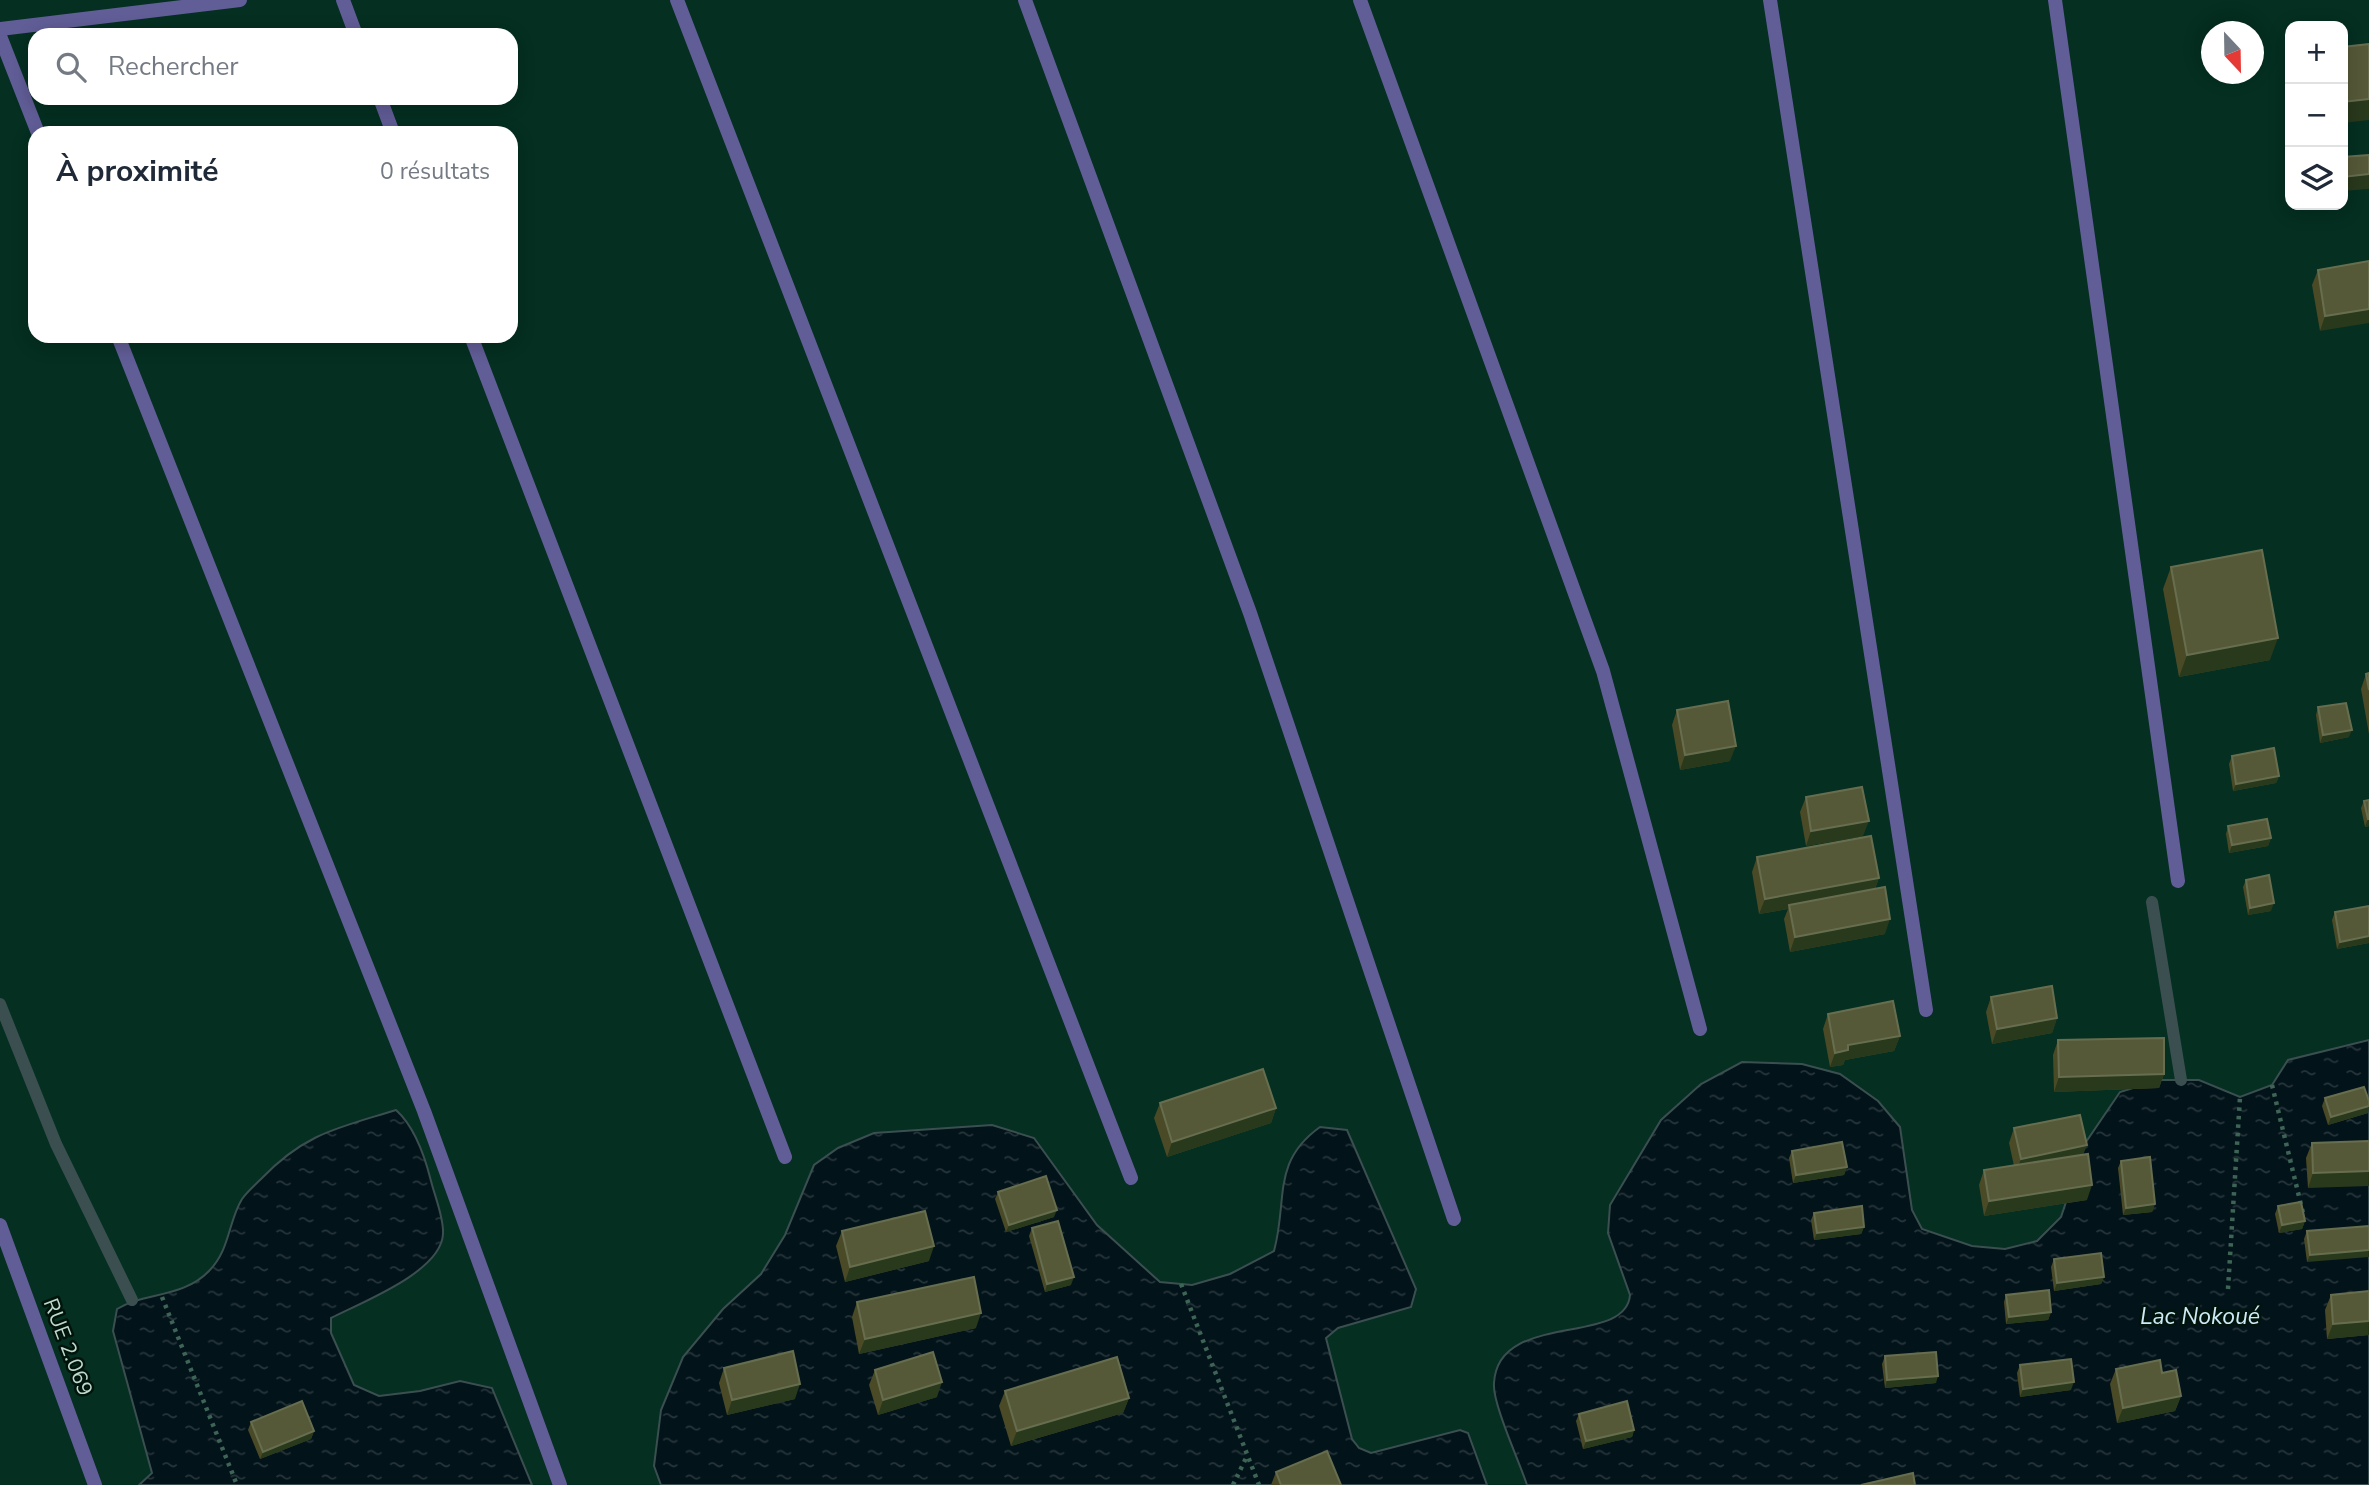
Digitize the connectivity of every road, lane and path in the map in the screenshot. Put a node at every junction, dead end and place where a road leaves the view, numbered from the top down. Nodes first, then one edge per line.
1 (240, 0) edge
2 (343, 0) edge
3 (677, 0) edge
4 (1025, 0) edge
5 (1360, 0) edge
6 (1770, 0) edge
7 (2055, 0) edge
8 (353, 28) edge
9 (0, 29) edge
10 (0, 36) edge
11 (383, 105) edge
12 (35, 126) edge
13 (390, 126) edge
14 (121, 343) edge
15 (474, 343) edge
16 (2178, 881) dead end
17 (1926, 1010) dead end
18 (1700, 1029) dead end
19 (2272, 1085) dead end
20 (2240, 1097) dead end
21 (785, 1157) dead end
22 (1131, 1178) dead end
23 (2304, 1213) edge
24 (1454, 1219) dead end
25 (0, 1224) edge
26 (1181, 1284) dead end
27 (2228, 1289) dead end
28 (162, 1297) dead end
29 (1247, 1455) junction
30 (95, 1485) edge
31 (237, 1485) edge
32 (560, 1485) edge
33 (1233, 1485) edge
34 (1259, 1485) edge

1 - 9 street
2 - 8 street
3 - 22 street
4 - 24 street
5 - 18 street
6 - 17 street
7 - 16 street
10 - 12 street
11 - 13 street
14 - 32 street
15 - 21 street
19 - 23 path
20 - 27 path
25 - 30 street, RUE 2.069
26 - 29 path
28 - 31 path
29 - 33 path
29 - 34 path

